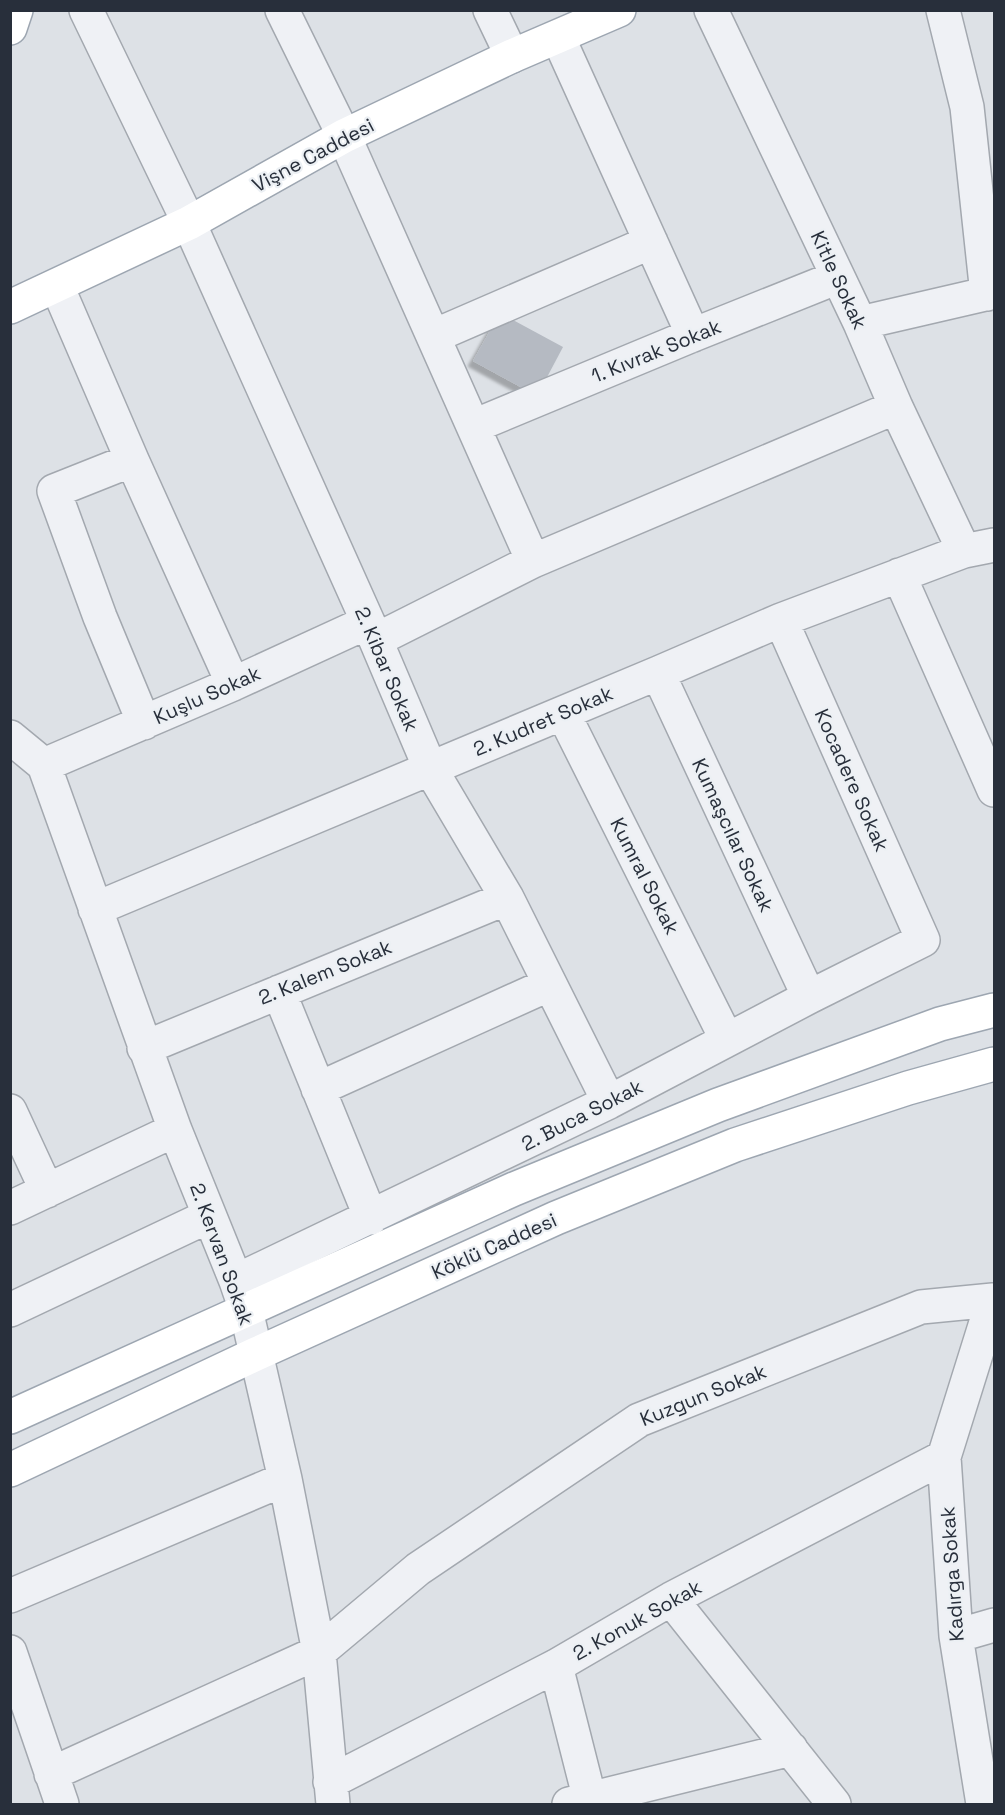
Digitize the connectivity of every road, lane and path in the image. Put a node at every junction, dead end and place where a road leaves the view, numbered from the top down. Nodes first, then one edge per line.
1 (16, 10) edge
2 (86, 10) edge
3 (282, 10) edge
4 (490, 10) edge
5 (619, 10) edge
6 (711, 10) edge
7 (943, 10) edge
8 (10, 28) edge
9 (558, 37) junction
10 (512, 56) junction
11 (344, 136) junction
12 (189, 223) junction
13 (651, 242) junction
14 (838, 277) junction
15 (57, 286) junction
16 (991, 293) edge
17 (10, 307) edge
18 (860, 323) junction
19 (693, 335) junction
20 (434, 336) junction
21 (896, 407) junction
22 (474, 426) junction
23 (132, 460) junction
24 (979, 548) edge
25 (533, 561) junction
26 (898, 575) junction
27 (781, 620) junction
28 (372, 631) junction
29 (658, 673) junction
30 (233, 684) junction
31 (563, 713) junction
32 (144, 723) junction
33 (10, 737) edge
34 (45, 765) junction
35 (430, 768) junction
36 (994, 790) edge
37 (507, 898) junction
38 (95, 909) junction
39 (923, 940) joint
40 (550, 984) junction
41 (279, 992) junction
42 (809, 997) junction
43 (994, 1010) edge
44 (727, 1040) junction
45 (144, 1048) junction
46 (994, 1064) edge
47 (318, 1089) junction
48 (609, 1102) junction
49 (10, 1112) edge
50 (175, 1130) junction
51 (47, 1191) junction
52 (10, 1208) edge
53 (209, 1216) junction
54 (371, 1218) junction
55 (241, 1296) junction
56 (10, 1310) edge
57 (987, 1345) edge
58 (256, 1354) junction
59 (10, 1417) edge
60 (944, 1457) junction
61 (10, 1470) edge
62 (285, 1479) junction
63 (10, 1596) edge
64 (671, 1599) junction
65 (994, 1625) edge
66 (956, 1636) junction
67 (10, 1652) edge
68 (319, 1652) junction
69 (556, 1665) junction
70 (791, 1749) junction
71 (51, 1774) junction
72 (332, 1793) edge
73 (583, 1803) edge
74 (62, 1804) edge
75 (834, 1804) edge
76 (983, 1804) edge

1 - 8 main road
2 - 12 street, 2. Kibar Sokak
3 - 11 street
4 - 10 street
5 - 9 main road, Vişne Caddesi
6 - 14 street, Kitle Sokak
7 - 16 street
9 - 10 main road, Vişne Caddesi
9 - 13 street
10 - 11 main road, Vişne Caddesi
11 - 12 main road, Vişne Caddesi
11 - 20 street
12 - 15 main road, Vişne Caddesi
12 - 28 street, 2. Kibar Sokak
13 - 19 street
13 - 20 street
14 - 18 street, Kitle Sokak
14 - 19 street, 1. Kıvrak Sokak
15 - 17 main road, Vişne Caddesi
15 - 23 street
16 - 18 street
18 - 21 street, Kitle Sokak
19 - 22 street, 1. Kıvrak Sokak
20 - 22 street
21 - 24 street, Kitle Sokak
21 - 25 street, Kuşlu Sokak
22 - 25 street
23 - 30 street
23 - 32 street
24 - 26 street, 2. Kudret Sokak
25 - 28 street, Kuşlu Sokak
26 - 27 street, 2. Kudret Sokak
26 - 36 street
27 - 29 street, 2. Kudret Sokak
27 - 39 street, Kocadere Sokak
28 - 30 street, Kuşlu Sokak
28 - 35 street, 2. Kibar Sokak
29 - 31 street, 2. Kudret Sokak
29 - 42 street, Kumaşcılar Sokak
30 - 32 street, Kuşlu Sokak
31 - 35 street, 2. Kudret Sokak
31 - 44 street, Kumral Sokak
32 - 34 street, Kuşlu Sokak
33 - 34 street
34 - 38 street, 2. Kervan Sokak
35 - 37 street, 2. Kibar Sokak
35 - 38 street, 2. Kudret Sokak
37 - 40 street, 2. Kibar Sokak
37 - 41 street, 2. Kalem Sokak
38 - 45 street, 2. Kervan Sokak
39 - 42 street, 2. Buca Sokak
40 - 47 street
40 - 48 street, 2. Kibar Sokak
41 - 45 street, 2. Kalem Sokak
41 - 47 street
42 - 44 street, 2. Buca Sokak
43 - 55 main road
44 - 48 street, 2. Buca Sokak
45 - 50 street, 2. Kervan Sokak
46 - 58 main road, Köklü Caddesi
47 - 54 street
48 - 54 street, 2. Buca Sokak
49 - 51 street
50 - 51 street
50 - 53 street, 2. Kervan Sokak
51 - 52 street
53 - 55 street, 2. Kervan Sokak
53 - 56 street
54 - 55 street, 2. Buca Sokak
55 - 58 street, 2. Kervan Sokak
55 - 59 main road
57 - 60 street, Kadırga Sokak
57 - 68 street, Kuzgun Sokak
58 - 61 main road, Köklü Caddesi
58 - 62 street, 2. Kervan Sokak
60 - 64 street, 2. Konuk Sokak
60 - 66 street, Kadırga Sokak
62 - 63 street
62 - 68 street, 2. Kervan Sokak
64 - 69 street, 2. Konuk Sokak
64 - 70 street
65 - 66 street
66 - 76 street, Kadırga Sokak
67 - 71 street
68 - 71 street
68 - 72 street, 2. Kervan Sokak
69 - 72 street, 2. Konuk Sokak
69 - 73 street
70 - 73 street
70 - 75 street
71 - 74 street

